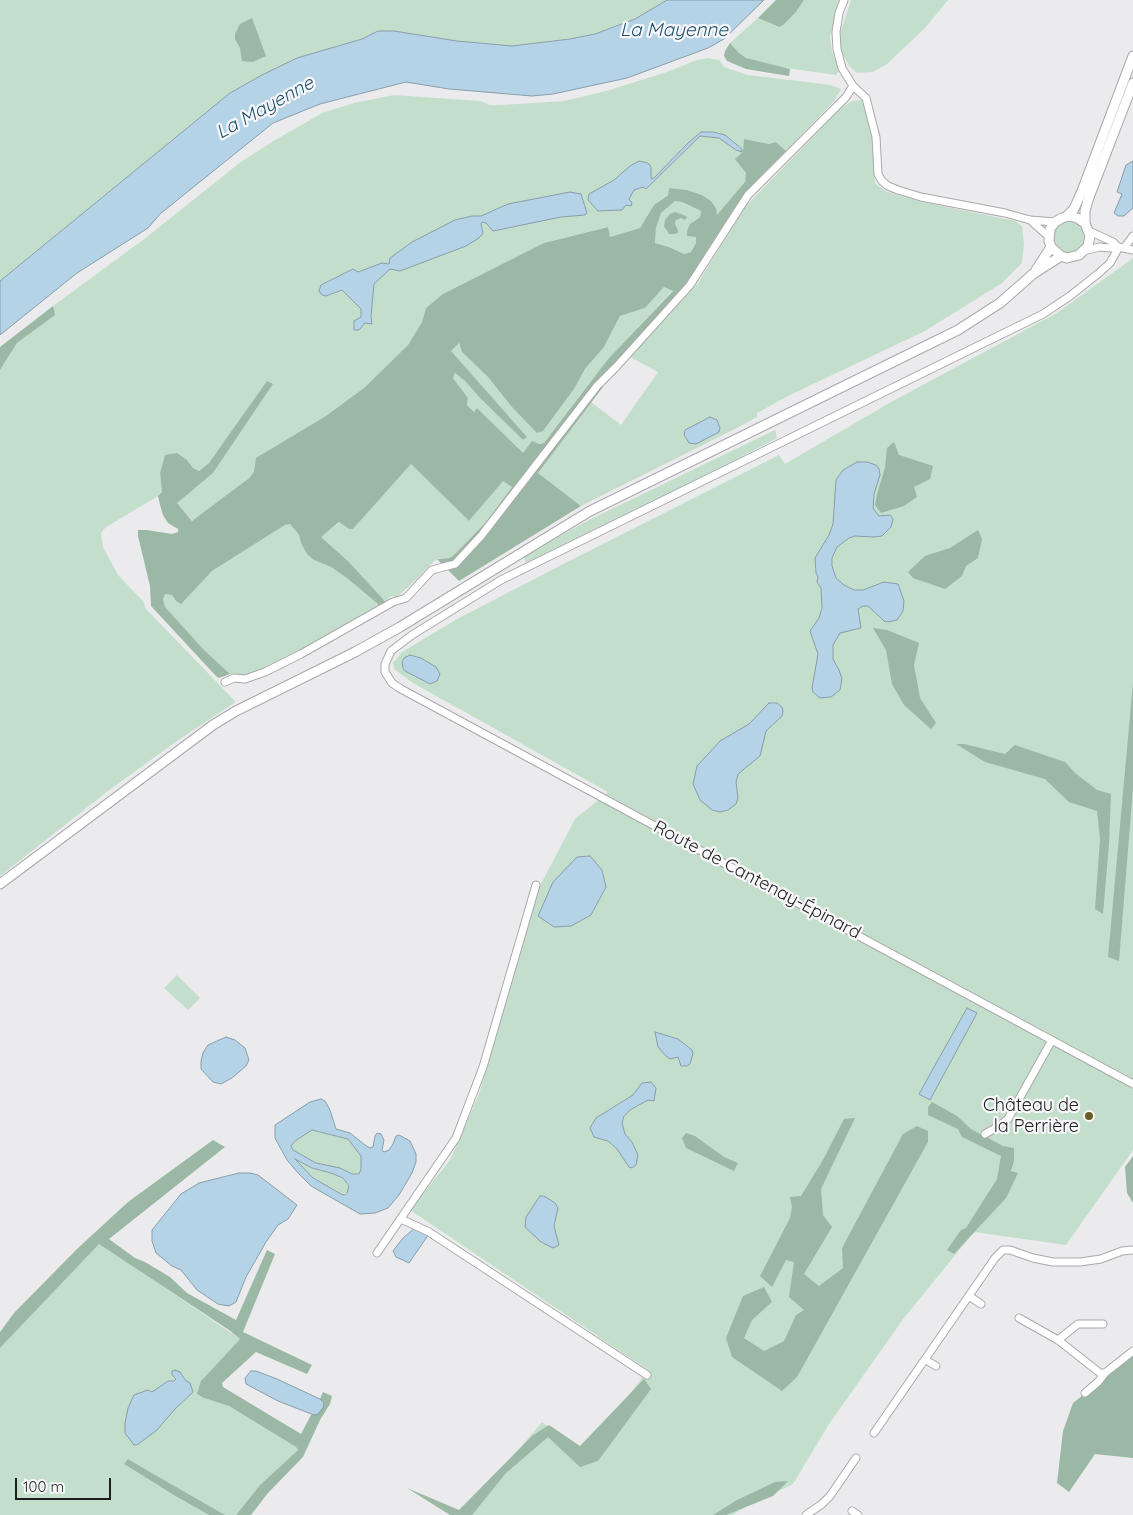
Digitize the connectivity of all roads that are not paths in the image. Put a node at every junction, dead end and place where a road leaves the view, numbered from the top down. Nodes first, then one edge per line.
1 (844, 0) edge
2 (1133, 56) edge
3 (1133, 83) edge
4 (853, 86) junction
5 (1067, 216) junction
6 (1030, 220) junction
7 (1055, 222) junction
8 (1087, 227) junction
9 (1133, 236) edge
10 (1049, 237) junction
11 (1051, 247) junction
12 (1120, 247) junction
13 (1133, 250) edge
14 (1084, 252) junction
15 (1061, 256) junction
16 (1034, 274) junction
17 (225, 682) dead end
18 (0, 884) edge
19 (536, 885) dead end
20 (1052, 1040) junction
21 (1133, 1084) edge
22 (985, 1134) dead end
23 (401, 1218) junction
24 (1133, 1250) edge
25 (377, 1253) dead end
26 (970, 1296) junction
27 (981, 1304) dead end
28 (1020, 1318) dead end
29 (1103, 1324) dead end
30 (1058, 1340) junction
31 (1133, 1351) edge
32 (926, 1360) junction
33 (936, 1366) dead end
34 (1105, 1373) junction
35 (647, 1375) dead end
36 (1085, 1393) dead end
37 (874, 1433) dead end
38 (856, 1458) dead end
39 (806, 1515) edge

1 - 4 street
2 - 5 main road
3 - 8 main road
4 - 6 street
4 - 17 street
5 - 7 main road
5 - 8 main road
6 - 7 street
6 - 10 street
7 - 10 main road
8 - 12 street
8 - 14 main road
9 - 12 street
10 - 11 main road
11 - 15 main road
11 - 16 main road
12 - 13 street
12 - 14 street
12 - 20 street, Route de Cantenay-Épinard
14 - 15 main road
15 - 16 main road
16 - 18 main road
19 - 23 street
20 - 21 street, Route de Cantenay-Épinard
20 - 22 street
23 - 25 street
23 - 35 street
24 - 26 street
26 - 27 street
26 - 32 street
28 - 30 street
29 - 30 street
30 - 34 street
31 - 34 street
32 - 33 street
32 - 37 street
34 - 36 street
38 - 39 street

